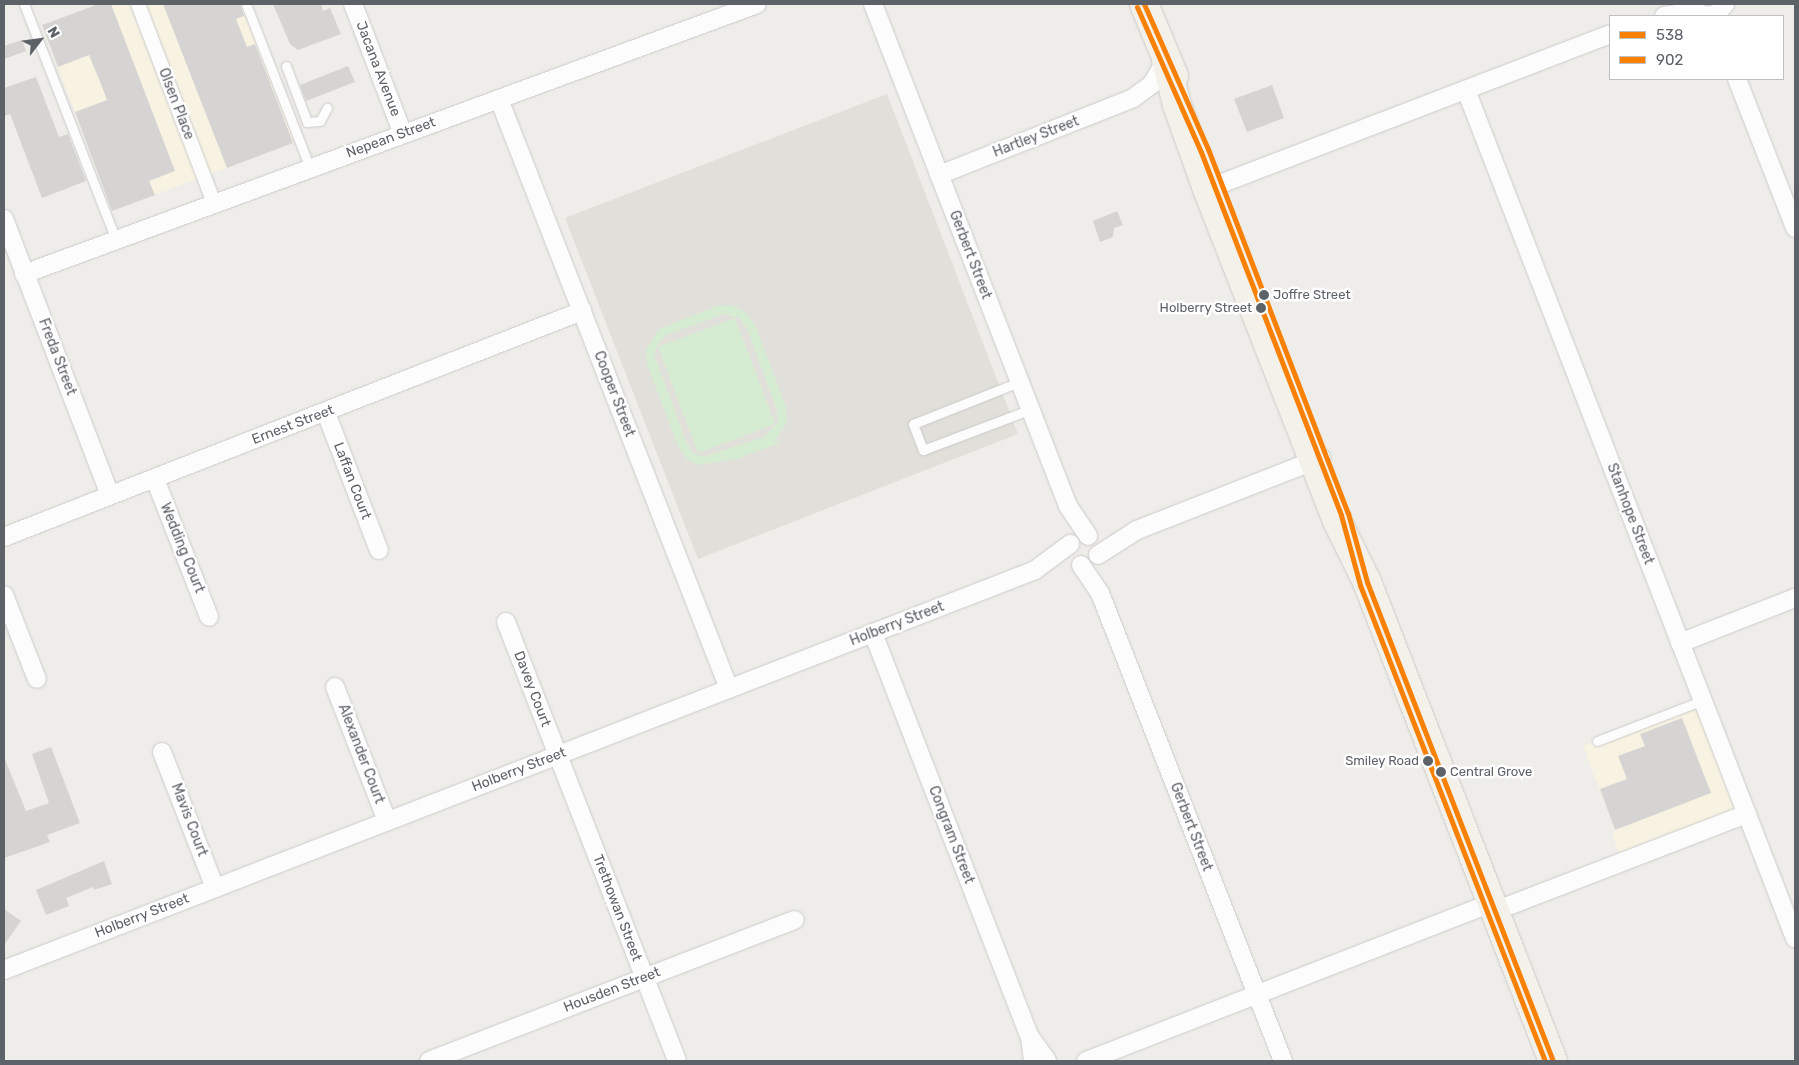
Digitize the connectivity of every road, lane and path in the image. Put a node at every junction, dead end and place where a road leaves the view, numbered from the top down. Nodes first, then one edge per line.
1 (24, 4) edge
2 (138, 4) edge
3 (246, 4) edge
4 (353, 4) edge
5 (757, 4) edge
6 (873, 4) edge
7 (1144, 4) edge
8 (1674, 4) edge
9 (1693, 7) edge
10 (1723, 10) edge
11 (1657, 15) edge
12 (1667, 15) edge
13 (1705, 15) edge
14 (1709, 15) edge
15 (1609, 34) edge
16 (1166, 60) junction
17 (286, 66) dead end
18 (1737, 80) edge
19 (1466, 90) junction
20 (1133, 98) junction
21 (499, 99) junction
22 (1177, 105) junction
23 (327, 108) dead end
24 (403, 134) junction
25 (310, 168) junction
26 (939, 175) junction
27 (1214, 186) junction
28 (214, 203) junction
29 (4, 219) edge
30 (1795, 228) edge
31 (116, 240) junction
32 (24, 274) junction
33 (582, 311) junction
34 (1019, 382) junction
35 (1029, 410) junction
36 (326, 413) junction
37 (1319, 459) junction
38 (155, 479) junction
39 (110, 495) junction
40 (1137, 530) junction
41 (4, 537) edge
42 (1081, 539) junction
43 (379, 550) dead end
44 (1089, 560) junction
45 (1035, 570) junction
46 (4, 595) edge
47 (1795, 598) edge
48 (209, 617) dead end
49 (506, 622) dead end
50 (873, 633) junction
51 (1680, 643) junction
52 (37, 679) dead end
53 (335, 687) dead end
54 (729, 689) junction
55 (1703, 700) junction
56 (1597, 741) dead end
57 (162, 752) dead end
58 (558, 755) junction
59 (1747, 814) junction
60 (386, 821) junction
61 (215, 888) junction
62 (1493, 907) junction
63 (795, 920) dead end
64 (1795, 938) edge
65 (4, 970) edge
66 (644, 978) junction
67 (1257, 996) junction
68 (429, 1061) edge
69 (677, 1061) edge
70 (1043, 1061) edge
71 (1086, 1061) edge
72 (1283, 1061) edge
73 (1554, 1061) edge

1 - 31 lane
2 - 28 street, Olsen Place
3 - 25 lane
4 - 24 street, Jacana Avenue
5 - 21 street, Nepean Street
6 - 26 street, Gerbert Street
7 - 16 main road
8 - 11 street
9 - 12 street
9 - 13 street
10 - 14 street
15 - 19 street
16 - 20 street, Hartley Street
16 - 22 main road
16 - 27 main road
17 - 23 lane
18 - 30 street
19 - 27 street
19 - 51 street, Stanhope Street
20 - 22 street, Hartley Street
20 - 26 street, Hartley Street
21 - 24 street, Nepean Street
21 - 33 street, Cooper Street
22 - 27 main road
24 - 25 street, Nepean Street
25 - 28 street, Nepean Street
26 - 34 street, Gerbert Street
27 - 37 main road
28 - 31 street, Nepean Street
29 - 32 street, Freda Street
31 - 32 street, Nepean Street
32 - 39 street, Freda Street
33 - 36 street, Ernest Street
33 - 54 street, Cooper Street
34 - 35 street, Gerbert Street
34 - 35 lane
35 - 42 street, Gerbert Street
36 - 38 street, Ernest Street
36 - 43 street, Laffan Court
37 - 40 street, Holberry Street
37 - 62 main road
38 - 39 street, Ernest Street
38 - 48 street, Wedding Court
39 - 41 street, Ernest Street
40 - 42 street, Holberry Street
40 - 44 street, Holberry Street
42 - 44 street
42 - 44 street
42 - 45 street, Holberry Street
44 - 45 street, Holberry Street
44 - 67 street, Gerbert Street
45 - 50 street, Holberry Street
46 - 52 street
47 - 51 street
49 - 58 street, Davey Court
50 - 54 street, Holberry Street
50 - 70 street, Congram Street
51 - 55 street, Stanhope Street
53 - 60 street, Alexander Court
54 - 58 street, Holberry Street
55 - 56 lane
55 - 59 street, Stanhope Street
57 - 61 street, Mavis Court
58 - 60 street, Holberry Street
58 - 66 street, Trethowan Street
59 - 62 street
59 - 64 street, Stanhope Street
60 - 61 street, Holberry Street
61 - 65 street, Holberry Street
62 - 67 street
62 - 73 main road
63 - 66 street, Housden Street
66 - 68 street, Housden Street
66 - 69 street, Trethowan Street
67 - 71 street
67 - 72 street, Gerbert Street

